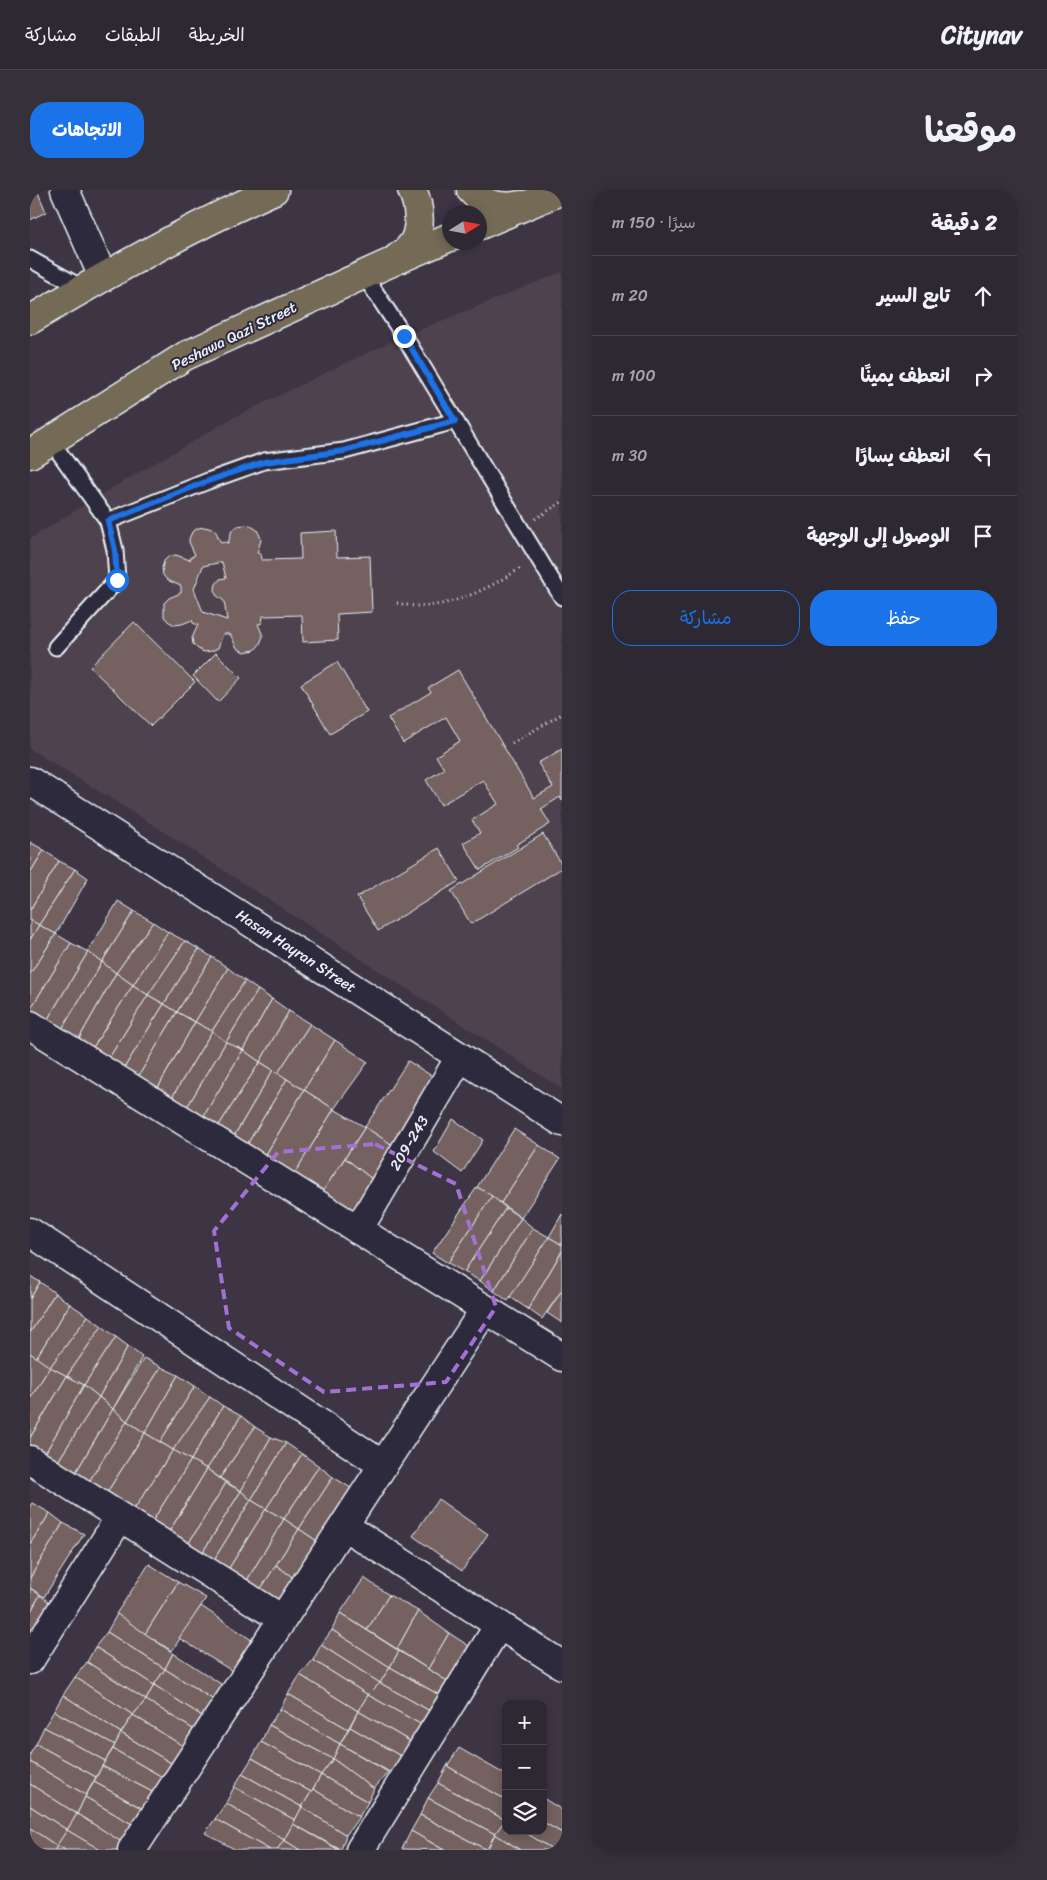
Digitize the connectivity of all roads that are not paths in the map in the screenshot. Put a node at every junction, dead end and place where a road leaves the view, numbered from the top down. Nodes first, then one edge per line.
1 (65, 190) edge
2 (274, 190) edge
3 (412, 190) edge
4 (472, 190) edge
5 (562, 190) edge
6 (530, 203) junction
7 (487, 222) edge
8 (442, 241) edge
9 (30, 259) edge
10 (394, 261) junction
11 (364, 275) junction
12 (93, 282) junction
13 (30, 320) edge
14 (455, 421) junction
15 (41, 447) edge
16 (108, 521) junction
17 (562, 598) edge
18 (56, 647) dead end
19 (30, 781) edge
20 (30, 1024) edge
21 (460, 1057) junction
22 (562, 1122) edge
23 (358, 1230) junction
24 (30, 1232) edge
25 (485, 1308) junction
26 (562, 1357) edge
27 (30, 1460) edge
28 (383, 1466) junction
29 (120, 1517) junction
30 (344, 1526) junction
31 (282, 1619) junction
32 (499, 1625) junction
33 (30, 1660) edge
34 (562, 1665) edge
35 (132, 1850) edge
36 (360, 1850) edge

1 - 12 street
2 - 12 highway
3 - 10 highway
4 - 6 highway
5 - 6 highway
6 - 7 highway
8 - 10 highway, Peshawa Qazi Street
9 - 12 lane
10 - 11 highway, Peshawa Qazi Street
11 - 14 lane
11 - 15 highway, Peshawa Qazi Street
12 - 13 highway
14 - 16 lane
14 - 17 lane
15 - 16 lane
16 - 18 lane
19 - 21 street, Hasan Hayran Street
20 - 23 street
21 - 22 street, Hasan Hayran Street
21 - 23 street, 209-243
23 - 25 street
24 - 28 street
25 - 26 street
25 - 28 street
27 - 29 street
28 - 30 street
29 - 31 street
29 - 33 street
30 - 31 street
30 - 32 street
31 - 35 street
32 - 34 street
32 - 36 street

